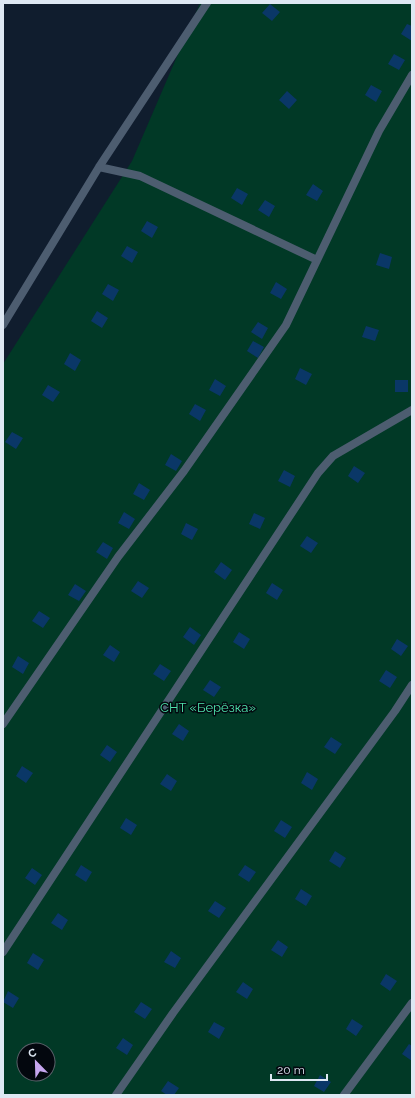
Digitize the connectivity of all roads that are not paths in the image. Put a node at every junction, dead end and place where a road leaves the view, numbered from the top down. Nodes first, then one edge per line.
1 (207, 3) edge
2 (412, 75) edge
3 (99, 167) junction
4 (317, 260) junction
5 (3, 325) edge
6 (412, 410) edge
7 (412, 685) edge
8 (3, 724) edge
9 (3, 952) edge
10 (412, 1003) edge
11 (116, 1095) edge
12 (344, 1095) edge

1 - 3 lane
2 - 4 lane
3 - 4 lane
3 - 5 lane
4 - 8 lane
6 - 9 lane
7 - 11 lane
10 - 12 lane

